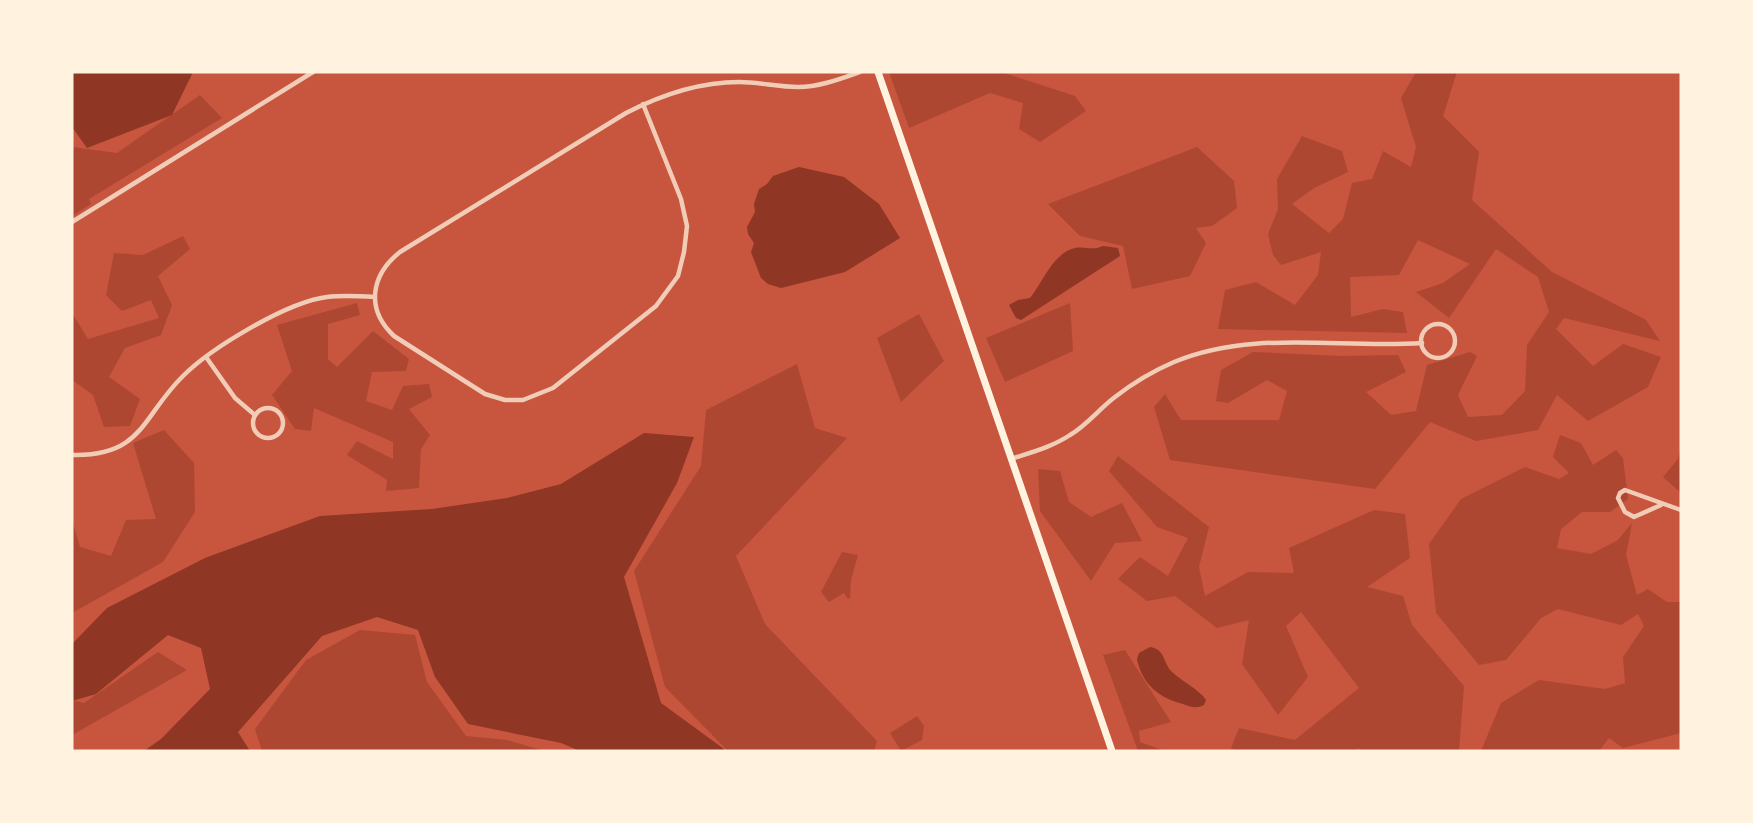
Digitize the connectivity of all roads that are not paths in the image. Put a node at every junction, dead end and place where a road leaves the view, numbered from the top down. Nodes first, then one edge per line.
1 (313, 72) edge
2 (860, 72) edge
3 (878, 72) edge
4 (643, 104) junction
5 (72, 222) edge
6 (375, 297) junction
7 (1422, 343) junction
8 (206, 357) junction
9 (255, 415) junction
10 (72, 455) edge
11 (1010, 459) junction
12 (1661, 505) junction
13 (1681, 510) edge
14 (1112, 751) edge

1 - 5 street
2 - 4 street
3 - 11 main road
4 - 6 street
4 - 6 street
6 - 8 street
7 - 7 street
7 - 11 street
8 - 9 street
8 - 10 street
9 - 9 street
11 - 14 main road
12 - 12 street
12 - 13 street

